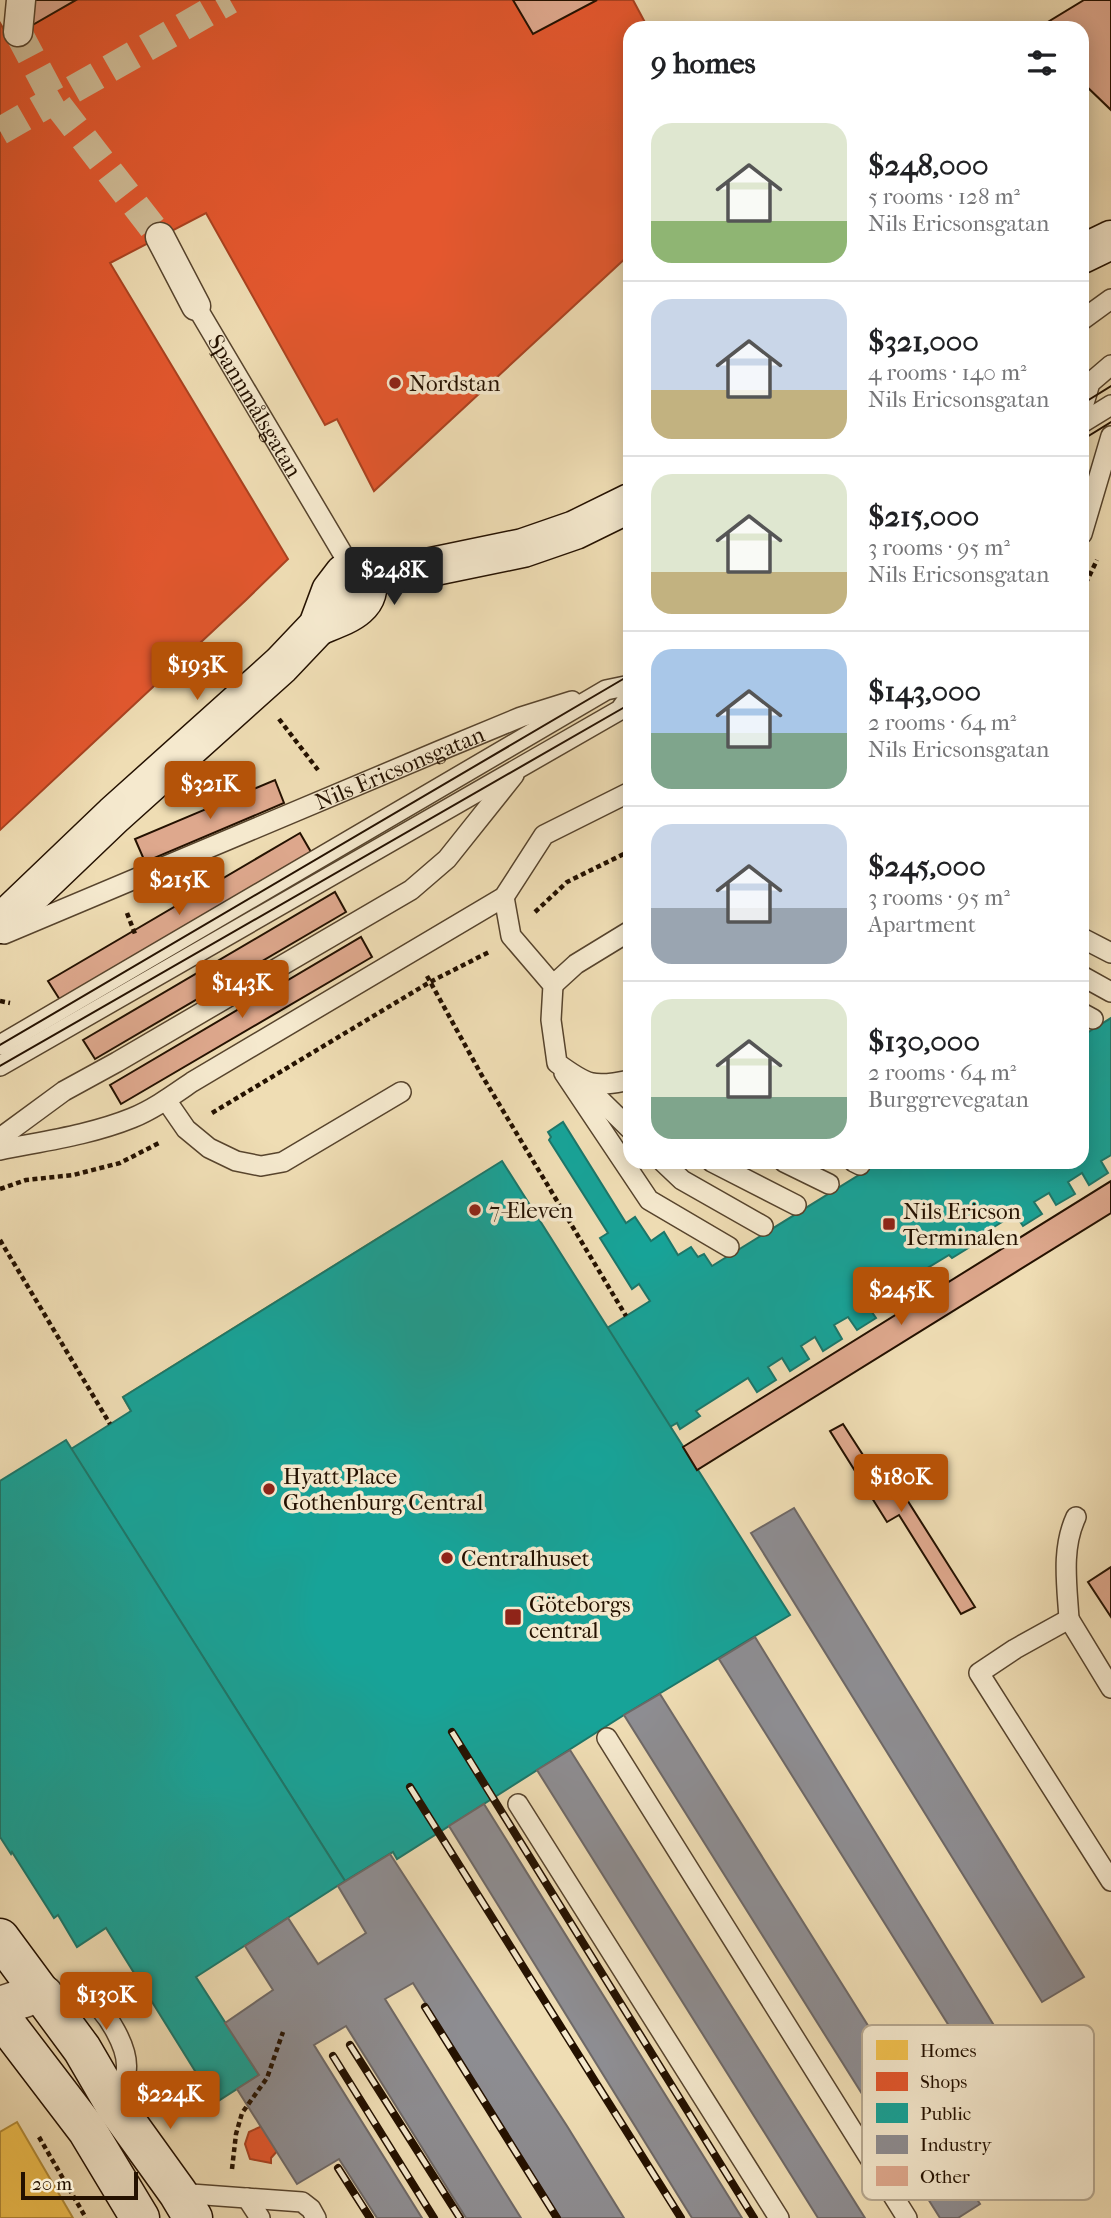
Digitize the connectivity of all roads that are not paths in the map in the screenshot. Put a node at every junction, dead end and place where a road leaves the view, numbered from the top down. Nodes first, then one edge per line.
1 (21, 0) edge
2 (18, 32) tunnel mouth
3 (160, 237) tunnel mouth
4 (1111, 240) edge
5 (1089, 251) edge
6 (1111, 299) edge
7 (196, 306) joint
8 (1089, 315) edge
9 (1111, 365) edge
10 (1089, 386) edge
11 (1111, 405) edge
12 (1089, 419) edge
13 (1111, 436) edge
14 (623, 506) edge
15 (1089, 510) edge
16 (359, 574) junction
17 (623, 686) edge
18 (606, 690) junction
19 (623, 706) edge
20 (519, 769) junction
21 (623, 796) edge
22 (504, 897) junction
23 (0, 924) edge
24 (623, 934) edge
25 (0, 936) edge
26 (1089, 942) edge
27 (1111, 953) edge
28 (1089, 980) edge
29 (553, 985) junction
30 (1111, 992) edge
31 (0, 1045) edge
32 (558, 1063) junction
33 (0, 1066) edge
34 (580, 1080) junction
35 (623, 1082) edge
36 (401, 1092) dead end
37 (166, 1100) junction
38 (623, 1107) edge
39 (623, 1122) edge
40 (0, 1138) edge
41 (0, 1150) edge
42 (623, 1161) edge
43 (628, 1169) edge
44 (670, 1169) edge
45 (726, 1169) edge
46 (798, 1169) edge
47 (829, 1184) dead end
48 (796, 1205) dead end
49 (763, 1226) dead end
50 (729, 1247) dead end
51 (1076, 1517) dead end
52 (1069, 1619) junction
53 (1111, 1688) edge
54 (607, 1738) dead end
55 (518, 1804) dead end
56 (1111, 1881) edge
57 (0, 1938) edge
58 (44, 1995) junction
59 (0, 2006) edge
60 (0, 2016) edge
61 (862, 2146) edge
62 (239, 2197) junction
63 (896, 2200) edge
64 (186, 2206) edge
65 (140, 2218) edge
66 (260, 2218) edge
67 (316, 2218) edge
68 (779, 2218) edge
69 (907, 2218) edge

1 - 2 street
3 - 7 street, Spannmålsgatan
4 - 5 main road
6 - 8 lane
7 - 16 lane, Spannmålsgatan
9 - 10 lane
11 - 12 lane
13 - 15 lane
14 - 16 main road
16 - 23 main road
17 - 18 lane
18 - 25 lane, Nils Ericsonsgatan
18 - 31 lane
19 - 20 lane
20 - 33 lane
20 - 40 lane
21 - 22 lane
22 - 29 lane
22 - 37 lane
24 - 29 lane
26 - 27 lane
28 - 30 lane
29 - 32 lane
32 - 34 lane
32 - 42 lane
34 - 35 lane
34 - 38 lane
34 - 39 lane
36 - 37 lane
37 - 41 lane
43 - 50 lane
44 - 49 lane
45 - 48 lane
46 - 47 lane
51 - 52 lane
52 - 53 lane
52 - 56 lane
54 - 61 lane
55 - 68 lane
57 - 58 main road
58 - 59 main road
58 - 64 main road
60 - 65 main road
62 - 64 lane
62 - 66 lane
62 - 67 lane
63 - 69 lane

